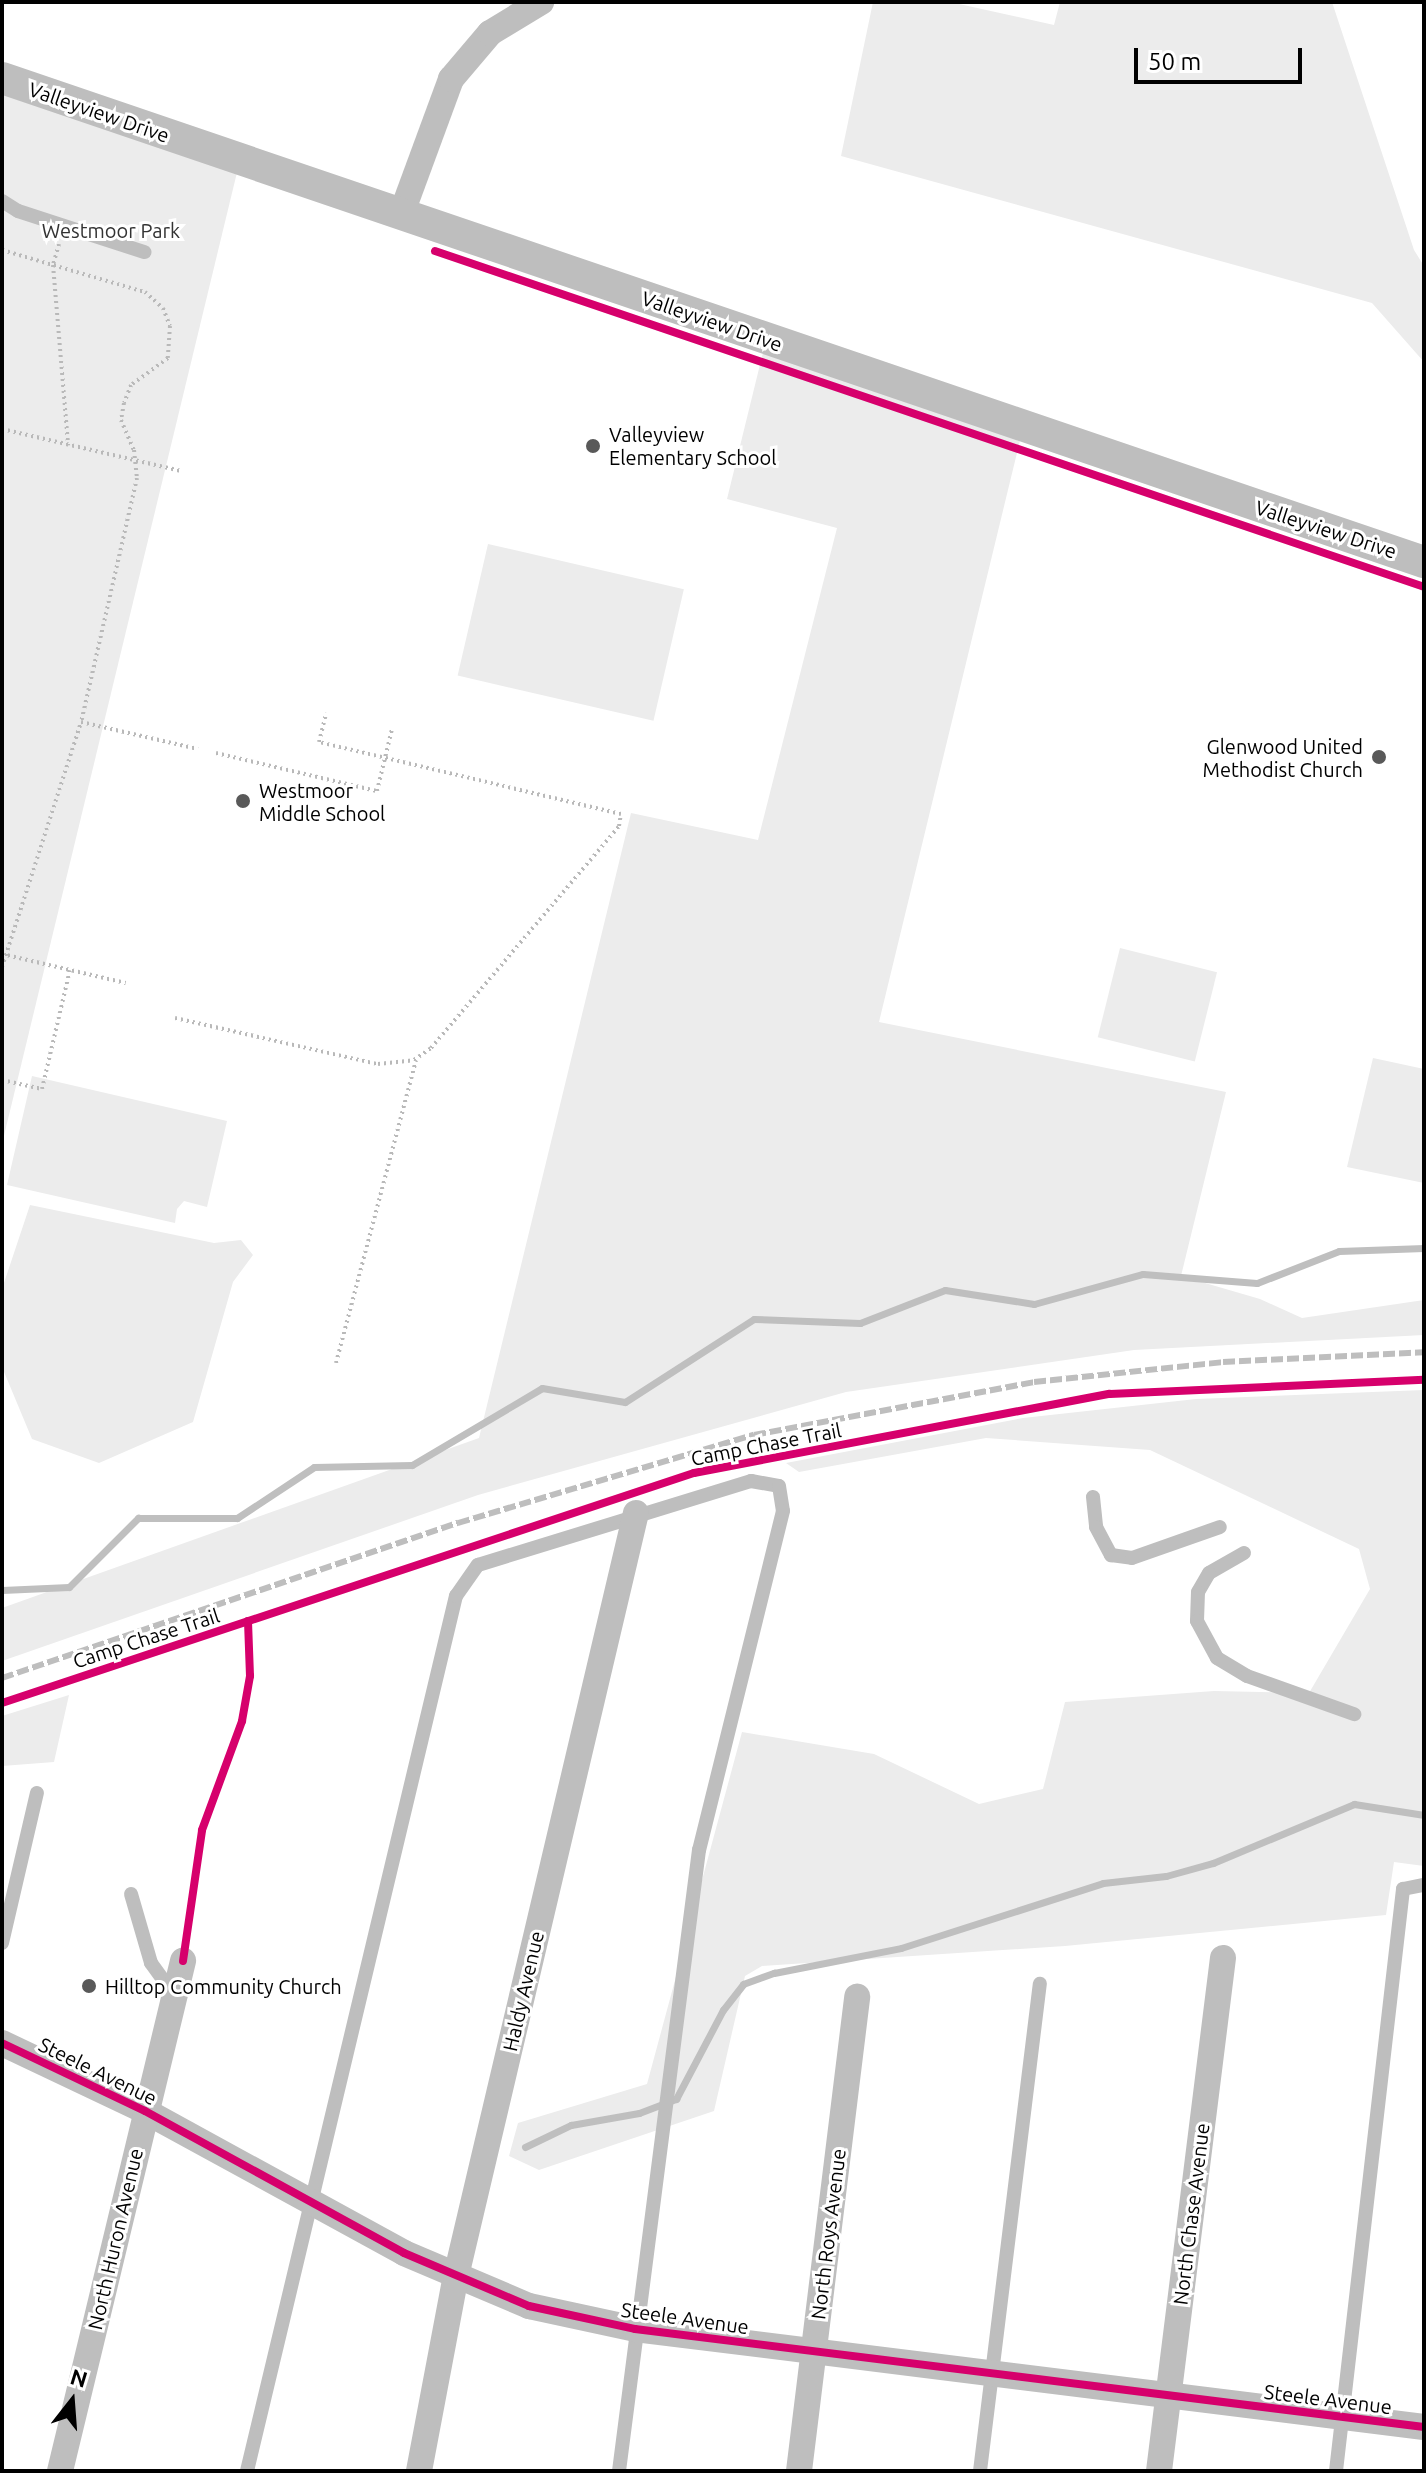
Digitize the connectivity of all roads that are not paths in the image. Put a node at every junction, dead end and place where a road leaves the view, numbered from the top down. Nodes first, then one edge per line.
1 (541, 2) edge
2 (2, 78) edge
3 (2, 201) edge
4 (401, 215) junction
5 (144, 252) dead end
6 (1424, 562) edge
7 (1093, 1497) dead end
8 (636, 1513) junction
9 (1220, 1527) dead end
10 (1244, 1553) dead end
11 (1354, 1714) dead end
12 (37, 1793) dead end
13 (1424, 1885) edge
14 (131, 1894) dead end
15 (2, 1943) edge
16 (1223, 1958) dead end
17 (183, 1961) dead end
18 (1040, 1984) dead end
19 (174, 1996) junction
20 (857, 1997) dead end
21 (2, 2043) edge
22 (145, 2111) junction
23 (310, 2201) junction
24 (456, 2276) junction
25 (635, 2329) junction
26 (814, 2351) junction
27 (993, 2373) junction
28 (1168, 2395) junction
29 (1342, 2418) junction
30 (1424, 2427) edge
31 (60, 2471) edge
32 (247, 2471) edge
33 (419, 2471) edge
34 (619, 2471) edge
35 (799, 2471) edge
36 (980, 2471) edge
37 (1159, 2471) edge
38 (1336, 2471) edge

1 - 4 street
2 - 4 street, Valleyview Drive
3 - 5 lane
4 - 6 street, Valleyview Drive
7 - 9 lane
8 - 23 lane
8 - 24 street, Haldy Avenue
8 - 25 lane
10 - 11 lane
12 - 15 lane
13 - 29 lane
14 - 19 lane
16 - 28 street, North Chase Avenue
17 - 19 street, North Huron Avenue
18 - 27 lane
19 - 22 street, North Huron Avenue
20 - 26 street, North Roys Avenue
21 - 22 street, Steele Avenue
22 - 23 street, Steele Avenue
22 - 31 street, North Huron Avenue
23 - 24 street, Steele Avenue
23 - 32 lane
24 - 25 street, Steele Avenue
24 - 33 street, Haldy Avenue
25 - 26 street, Steele Avenue
25 - 34 lane
26 - 27 street, Steele Avenue
26 - 35 street, North Roys Avenue
27 - 28 street, Steele Avenue
27 - 36 lane
28 - 29 street, Steele Avenue
28 - 37 street, North Chase Avenue
29 - 30 street, Steele Avenue
29 - 38 lane

